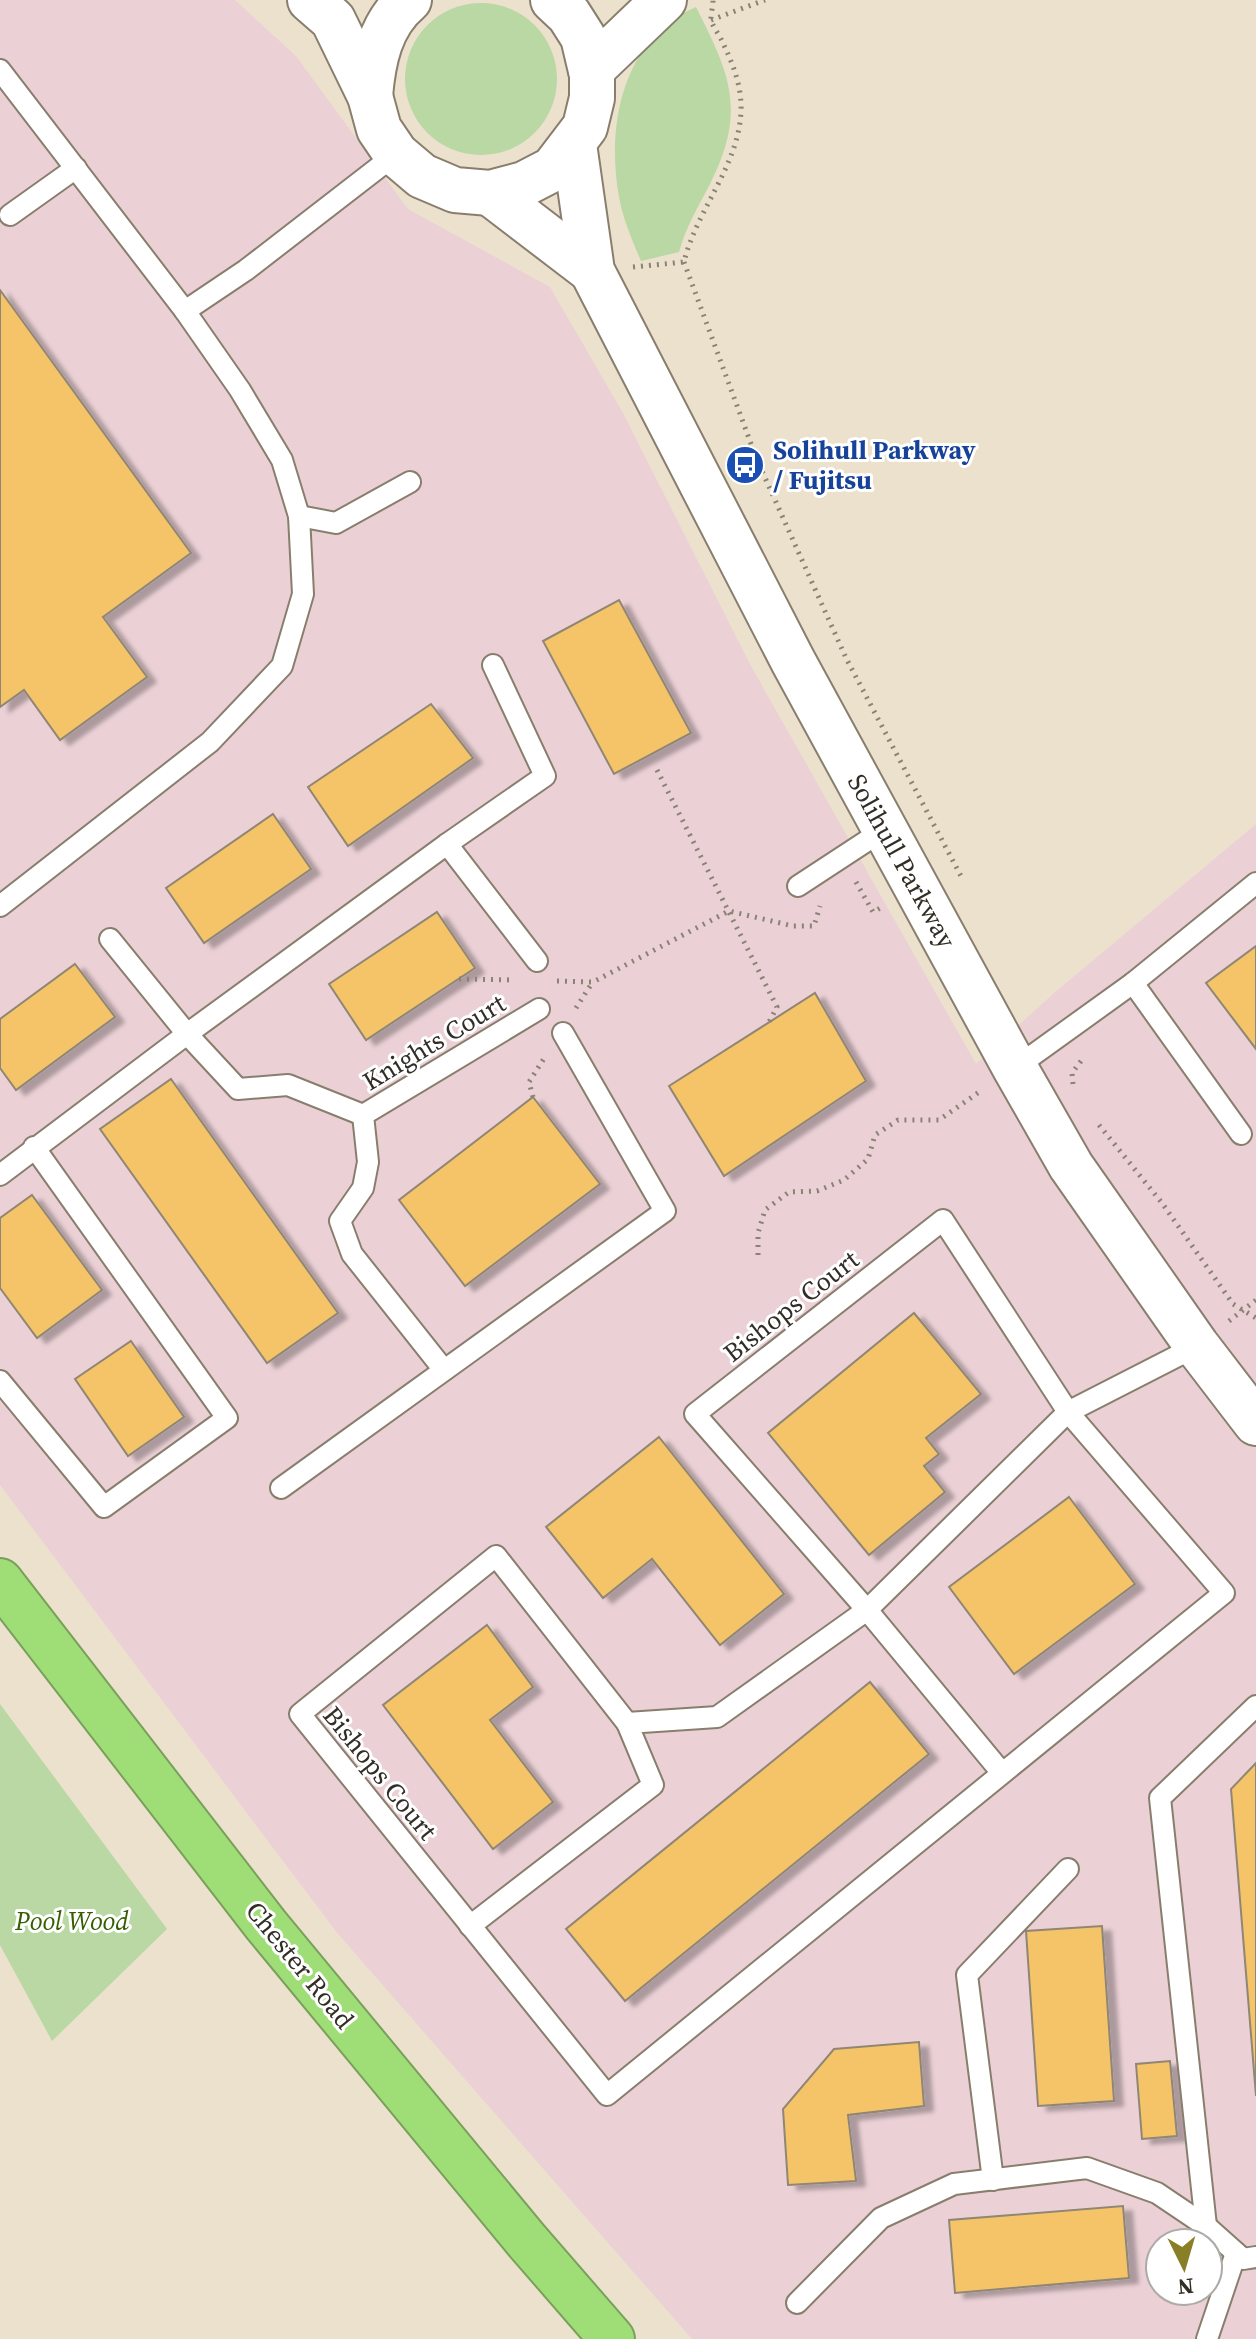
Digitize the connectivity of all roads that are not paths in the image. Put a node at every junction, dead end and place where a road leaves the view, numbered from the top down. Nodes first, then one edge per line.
1 (310, 0) edge
2 (409, 0) edge
3 (553, 0) edge
4 (664, 0) edge
5 (0, 70) edge
6 (591, 70) junction
7 (370, 96) junction
8 (574, 144) junction
9 (396, 154) junction
10 (76, 168) junction
11 (490, 193) junction
12 (10, 215) dead end
13 (592, 271) junction
14 (185, 311) junction
15 (410, 482) dead end
16 (299, 516) junction
17 (493, 665) dead end
18 (885, 829) junction
19 (447, 844) junction
20 (1256, 883) edge
21 (798, 886) dead end
22 (0, 906) edge
23 (110, 939) dead end
24 (537, 961) dead end
25 (1133, 983) junction
26 (539, 1009) dead end
27 (563, 1033) dead end
28 (187, 1034) junction
29 (1015, 1068) junction
30 (363, 1115) junction
31 (1241, 1134) dead end
32 (34, 1147) junction
33 (0, 1175) edge
34 (1197, 1346) junction
35 (444, 1370) junction
36 (0, 1381) edge
37 (1068, 1412) junction
38 (1256, 1423) edge
39 (281, 1488) dead end
40 (0, 1581) edge
41 (867, 1610) junction
42 (1256, 1706) edge
43 (627, 1723) junction
44 (1002, 1773) junction
45 (1068, 1869) dead end
46 (470, 1926) junction
47 (993, 2180) junction
48 (1206, 2226) junction
49 (1246, 2255) edge
50 (797, 2303) dead end
51 (612, 2339) edge
52 (1207, 2339) edge

1 - 7 street
2 - 7 street
3 - 6 street
4 - 6 street
5 - 10 lane
6 - 8 street
7 - 9 street
8 - 11 street
8 - 13 street
9 - 11 street
9 - 14 lane
10 - 12 lane
10 - 14 lane
11 - 13 street
13 - 18 street, Solihull Parkway
14 - 16 lane
15 - 16 lane
16 - 22 lane
17 - 19 lane
18 - 21 lane
18 - 29 street, Solihull Parkway
19 - 24 lane
19 - 28 lane
20 - 25 lane
23 - 28 lane
25 - 29 lane
25 - 31 lane
26 - 30 lane, Knights Court
27 - 35 lane
28 - 30 lane
28 - 32 lane
29 - 34 street, Solihull Parkway
30 - 35 lane, Knights Court
32 - 33 lane
32 - 36 lane
34 - 37 lane
34 - 38 street, Solihull Parkway
35 - 39 lane
37 - 41 lane
37 - 41 lane, Bishops Court
37 - 44 lane, Bishops Court
40 - 51 highway, Chester Road
41 - 43 lane
41 - 44 lane, Bishops Court
42 - 48 lane
43 - 46 lane, Bishops Court
43 - 46 lane, Bishops Court
44 - 46 lane, Bishops Court
45 - 47 lane
47 - 48 lane
47 - 50 lane
48 - 49 lane
49 - 52 lane

